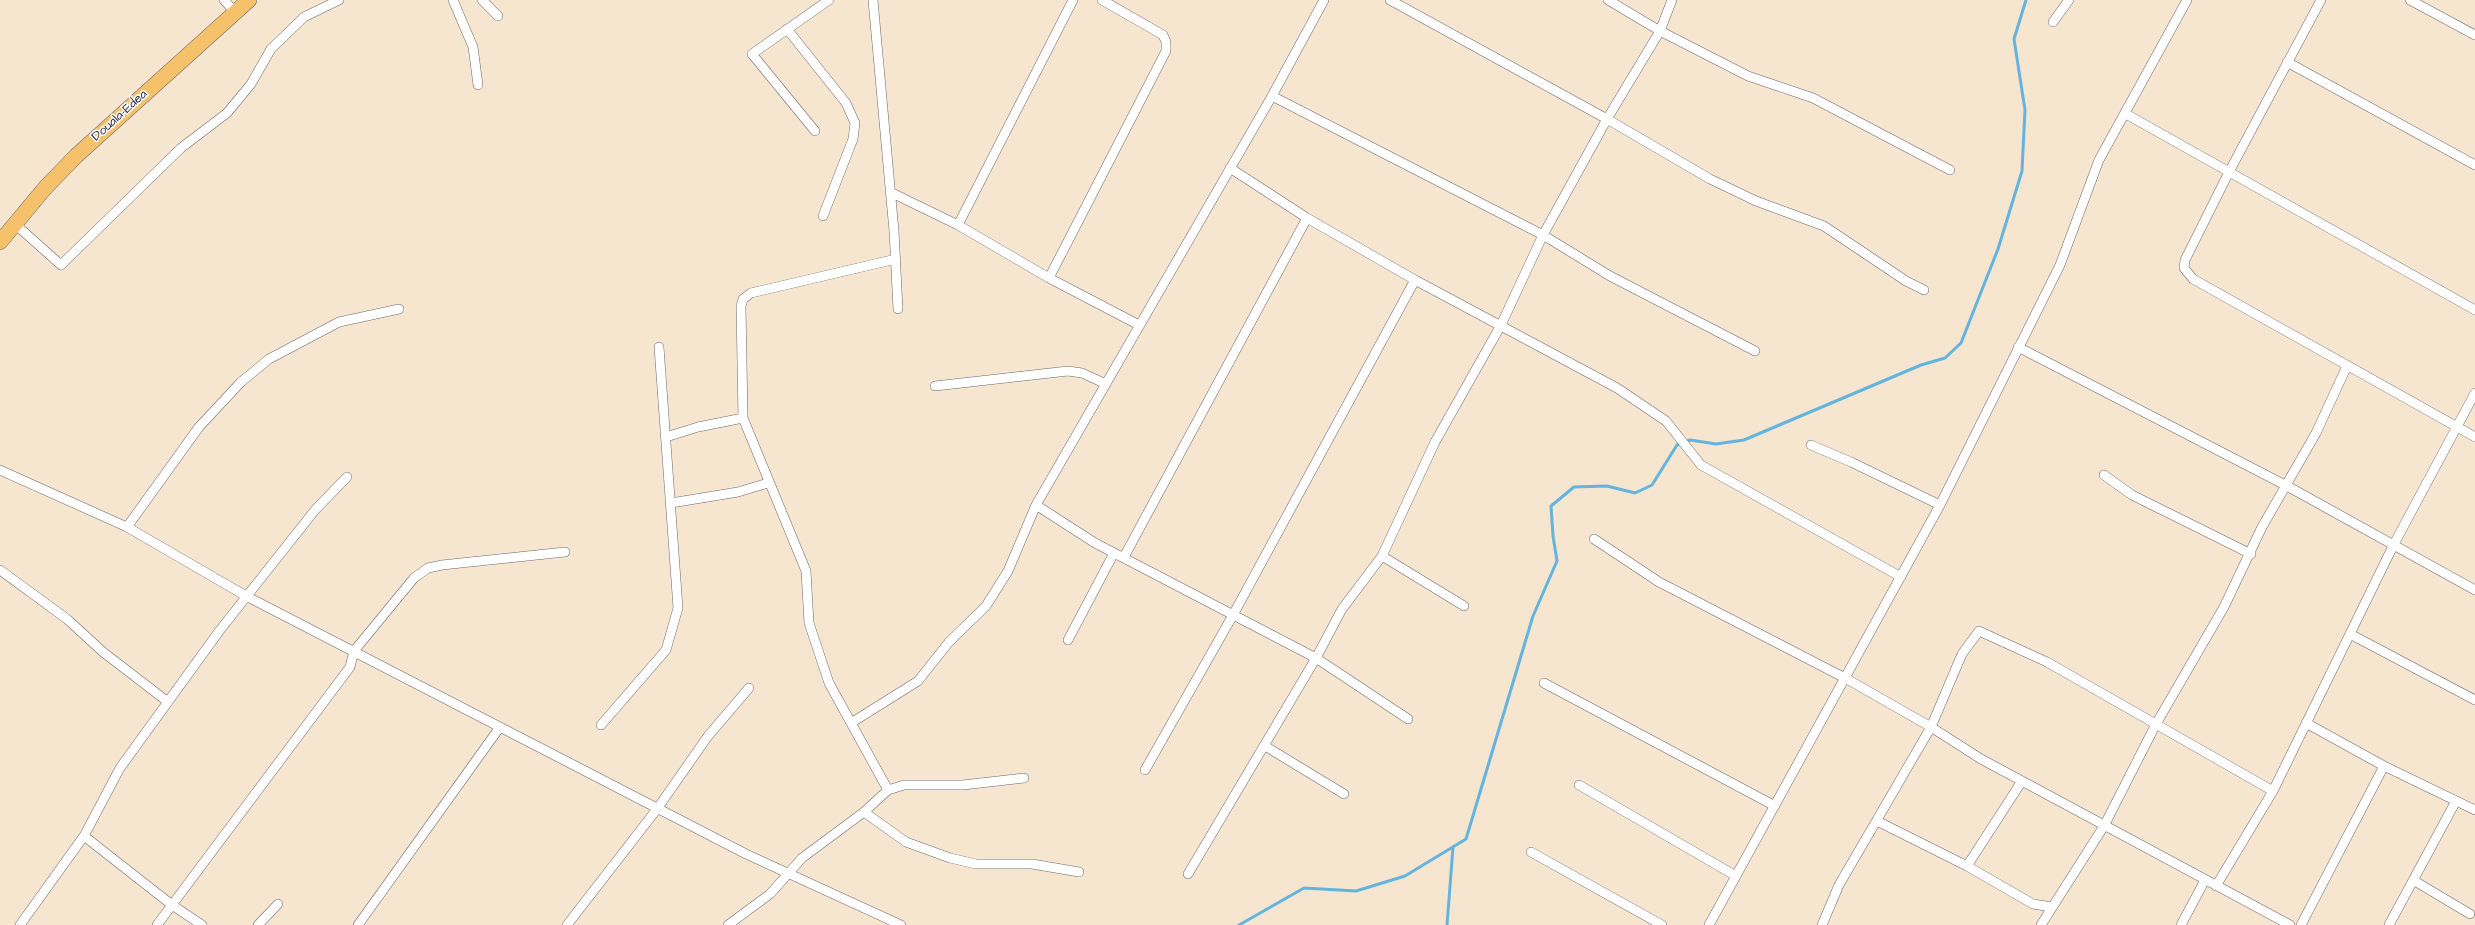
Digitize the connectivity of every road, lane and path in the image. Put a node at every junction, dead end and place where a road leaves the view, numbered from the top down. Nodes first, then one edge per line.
1 (224, 0) edge
2 (249, 0) edge
3 (339, 0) edge
4 (453, 0) edge
5 (482, 0) edge
6 (829, 0) edge
7 (873, 0) edge
8 (1073, 0) edge
9 (1102, 0) edge
10 (1324, 0) edge
11 (1390, 0) edge
12 (1608, 0) edge
13 (1672, 0) edge
14 (2069, 0) edge
15 (2187, 0) edge
16 (2322, 0) edge
17 (2410, 0) edge
18 (235, 12) junction
19 (498, 16) dead end
20 (2053, 22) dead end
21 (787, 29) junction
22 (1660, 31) junction
23 (2475, 35) edge
24 (2287, 62) junction
25 (478, 85) dead end
26 (1272, 96) junction
27 (2126, 114) junction
28 (1607, 119) junction
29 (815, 131) dead end
30 (2475, 165) edge
31 (1230, 168) junction
32 (1950, 170) dead end
33 (2229, 172) junction
34 (890, 192) junction
35 (823, 216) dead end
36 (1307, 218) junction
37 (15, 224) junction
38 (958, 225) junction
39 (1543, 235) junction
40 (0, 242) edge
41 (896, 259) junction
42 (1049, 278) junction
43 (1415, 280) junction
44 (1924, 290) dead end
45 (399, 309) dead end
46 (898, 309) dead end
47 (2475, 310) edge
48 (1139, 325) junction
49 (1501, 325) junction
50 (659, 347) dead end
51 (2018, 347) junction
52 (1755, 351) dead end
53 (2347, 366) junction
54 (1106, 384) junction
55 (935, 386) dead end
56 (2475, 393) edge
57 (742, 418) junction
58 (2456, 427) junction
59 (666, 437) junction
60 (2475, 438) edge
61 (1811, 445) dead end
62 (0, 470) edge
63 (2104, 475) dead end
64 (347, 477) dead end
65 (768, 483) junction
66 (2287, 486) junction
67 (671, 503) junction
68 (1036, 505) junction
69 (1940, 505) junction
70 (127, 527) junction
71 (1594, 539) dead end
72 (2394, 544) junction
73 (565, 552) dead end
74 (1114, 553) junction
75 (2251, 554) junction
76 (1382, 556) junction
77 (1124, 557) junction
78 (0, 570) edge
79 (1901, 577) junction
80 (2475, 590) edge
81 (246, 596) junction
82 (1464, 606) dead end
83 (1233, 615) junction
84 (2350, 634) junction
85 (1068, 640) dead end
86 (354, 651) junction
87 (1316, 658) junction
88 (1845, 678) junction
89 (1544, 683) dead end
90 (749, 688) dead end
91 (2475, 700) edge
92 (168, 702) junction
93 (1408, 719) dead end
94 (851, 723) junction
95 (2306, 723) junction
96 (2156, 724) junction
97 (601, 725) dead end
98 (500, 727) junction
99 (1931, 727) junction
100 (1265, 746) junction
101 (2384, 766) junction
102 (1145, 770) dead end
103 (1024, 778) dead end
104 (2022, 781) junction
105 (1578, 785) dead end
106 (888, 790) junction
107 (2273, 791) junction
108 (1344, 794) dead end
109 (2456, 801) junction
110 (1775, 806) junction
111 (657, 809) junction
112 (2475, 810) edge
113 (864, 812) junction
114 (1877, 821) junction
115 (2104, 826) junction
116 (84, 836) junction
117 (1530, 852) dead end
118 (1967, 866) junction
119 (1079, 872) dead end
120 (1188, 874) dead end
121 (788, 875) junction
122 (1736, 876) junction
123 (2205, 880) junction
124 (2413, 880) junction
125 (2216, 886) junction
126 (278, 904) dead end
127 (172, 905) junction
128 (2052, 907) junction
129 (2470, 914) dead end
130 (20, 925) edge
131 (157, 925) edge
132 (202, 925) edge
133 (258, 925) edge
134 (358, 925) edge
135 (568, 925) edge
136 (728, 925) edge
137 (902, 925) edge
138 (1662, 925) edge
139 (1709, 925) edge
140 (1822, 925) edge
141 (2041, 925) edge
142 (2181, 925) edge
143 (2290, 925) edge
144 (2300, 925) edge
145 (2389, 925) edge

1 - 18 street
2 - 18 highway, Douala-Edea
3 - 37 street
4 - 25 street
5 - 19 street
6 - 21 street
7 - 34 street
8 - 38 street
9 - 42 street
10 - 26 street
11 - 28 street
12 - 22 street
13 - 22 street
14 - 20 street
15 - 27 street
16 - 24 street
17 - 23 street
18 - 37 highway, Douala-Edea
21 - 29 street
21 - 35 street
22 - 28 street
22 - 32 street
24 - 30 street
24 - 33 street
26 - 31 street
26 - 39 street
27 - 33 street
27 - 51 street
28 - 39 street
28 - 44 street
31 - 36 street
31 - 48 street
33 - 47 street
33 - 53 street
34 - 38 street
34 - 41 street
36 - 43 street
36 - 77 street
37 - 40 highway, Douala-Edea
38 - 42 street
39 - 49 street
39 - 52 street
41 - 46 street
41 - 57 street
42 - 48 street
43 - 49 street
43 - 83 street
45 - 70 street
48 - 54 street
49 - 76 street
49 - 79 street
50 - 59 street
51 - 66 street
51 - 69 street
53 - 58 street
53 - 66 street
54 - 55 street
54 - 68 street
56 - 58 street
57 - 59 street
57 - 65 street
58 - 60 street
58 - 72 street
59 - 67 street
61 - 69 street
62 - 70 street
63 - 75 street
64 - 81 street
65 - 67 street
65 - 94 street
66 - 72 street
66 - 75 street
67 - 97 street
68 - 74 street
68 - 94 street
69 - 79 street
70 - 81 street
71 - 88 street
72 - 80 street
72 - 84 street
73 - 86 street
74 - 77 street
74 - 85 street
75 - 96 street
76 - 82 street
76 - 87 street
77 - 83 street
78 - 92 street
79 - 88 street
81 - 86 street
81 - 92 street
83 - 87 street
83 - 102 street
84 - 91 street
84 - 95 street
86 - 98 street
86 - 127 street
87 - 93 street
87 - 100 street
88 - 99 street
88 - 110 street
89 - 110 street
90 - 111 street
92 - 116 street
94 - 106 street
95 - 101 street
95 - 107 street
96 - 99 street
96 - 107 street
96 - 115 street
98 - 111 street
98 - 134 street
99 - 104 street
99 - 114 street
100 - 108 street
100 - 120 street
101 - 109 street
101 - 144 street
103 - 106 street
104 - 115 street
104 - 118 street
105 - 122 street
106 - 113 street
107 - 125 street
109 - 112 street
109 - 124 street
110 - 122 street
111 - 121 street
111 - 135 street
113 - 119 street
113 - 121 street
114 - 118 street
114 - 140 street
115 - 123 street
115 - 128 street
116 - 127 street
116 - 130 street
117 - 138 street
118 - 128 street
121 - 136 street
121 - 137 street
122 - 139 street
123 - 125 street
123 - 142 street
124 - 129 street
124 - 145 street
125 - 143 street
126 - 133 street
127 - 131 street
127 - 132 street
128 - 141 street

